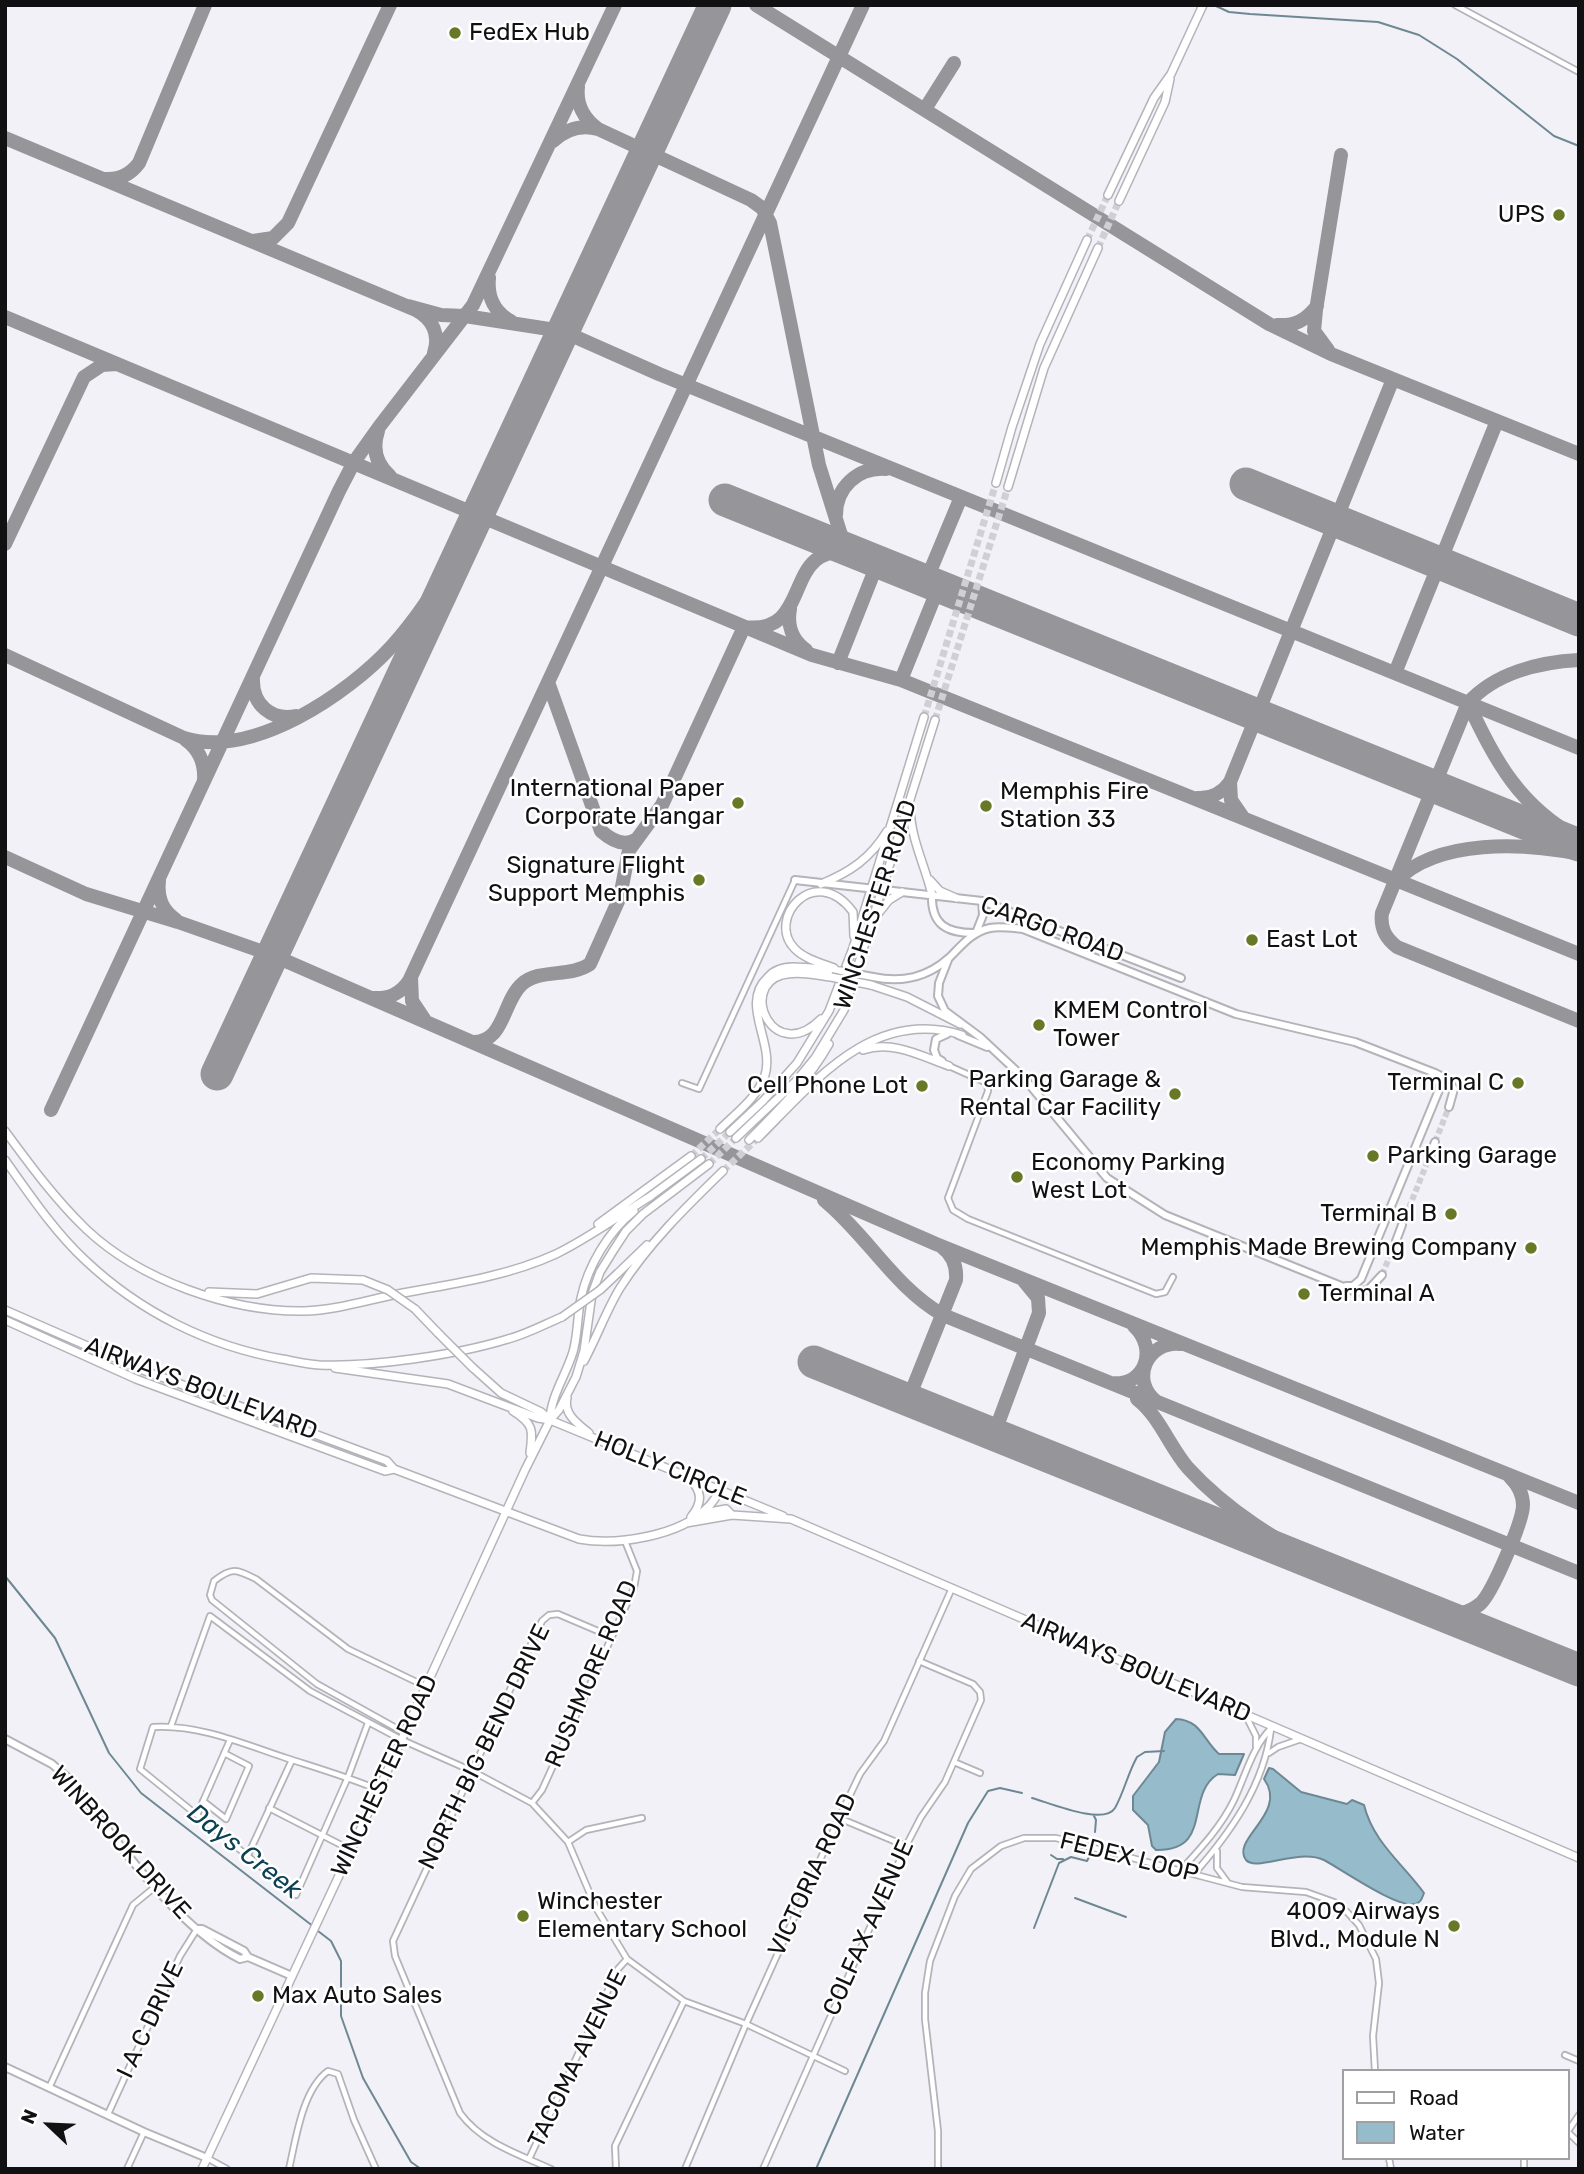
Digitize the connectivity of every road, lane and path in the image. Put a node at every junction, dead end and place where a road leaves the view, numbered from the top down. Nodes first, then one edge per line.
1 (1203, 5) edge
2 (1455, 5) edge
3 (1579, 72) edge
4 (1171, 74) junction
5 (1108, 195) tunnel mouth
6 (1119, 201) tunnel mouth
7 (1087, 240) tunnel mouth
8 (1098, 248) tunnel mouth
9 (996, 483) tunnel mouth
10 (1008, 487) tunnel mouth
11 (925, 717) tunnel mouth
12 (935, 720) tunnel mouth
13 (910, 800) junction
14 (897, 812) junction
15 (928, 876) junction
16 (795, 880) joint
17 (821, 884) junction
18 (872, 889) junction
19 (881, 890) junction
20 (902, 892) junction
21 (932, 895) junction
22 (956, 898) junction
23 (982, 901) junction
24 (872, 921) junction
25 (976, 933) junction
26 (853, 948) junction
27 (951, 956) junction
28 (841, 971) junction
29 (1181, 978) dead end
30 (872, 981) junction
31 (844, 1010) junction
32 (829, 1011) junction
33 (960, 1024) junction
34 (962, 1035) junction
35 (995, 1051) junction
36 (848, 1054) junction
37 (949, 1066) junction
38 (1430, 1071) junction
39 (682, 1083) dead end
40 (1449, 1107) tunnel mouth
41 (720, 1129) tunnel mouth
42 (5, 1131) edge
43 (730, 1132) tunnel mouth
44 (737, 1138) tunnel mouth
45 (758, 1138) tunnel mouth
46 (749, 1140) tunnel mouth
47 (1435, 1142) tunnel mouth
48 (691, 1156) tunnel mouth
49 (1429, 1158) tunnel mouth
50 (701, 1159) tunnel mouth
51 (5, 1160) edge
52 (709, 1164) tunnel mouth
53 (723, 1171) tunnel mouth
54 (651, 1196) junction
55 (675, 1218) junction
56 (1402, 1225) tunnel mouth
57 (1396, 1241) tunnel mouth
58 (573, 1244) junction
59 (1382, 1275) tunnel mouth
60 (1173, 1277) dead end
61 (1341, 1286) junction
62 (197, 1292) junction
63 (5, 1311) edge
64 (5, 1320) edge
65 (5, 1327) edge
66 (23, 1329) junction
67 (317, 1365) junction
68 (576, 1377) junction
69 (568, 1395) junction
70 (488, 1398) junction
71 (550, 1420) junction
72 (598, 1439) junction
73 (530, 1461) junction
74 (394, 1469) junction
75 (687, 1475) junction
76 (721, 1490) junction
77 (507, 1512) junction
78 (700, 1514) junction
79 (732, 1515) junction
80 (791, 1519) junction
81 (686, 1523) junction
82 (625, 1541) junction
83 (952, 1587) junction
84 (612, 1637) junction
85 (919, 1661) junction
86 (427, 1687) junction
87 (1246, 1716) junction
88 (368, 1723) junction
89 (171, 1726) junction
90 (1272, 1727) junction
91 (404, 1737) junction
92 (5, 1739) edge
93 (230, 1740) junction
94 (1301, 1740) junction
95 (1256, 1747) junction
96 (224, 1753) junction
97 (1266, 1757) junction
98 (292, 1760) junction
99 (954, 1762) junction
100 (471, 1771) junction
101 (980, 1773) dead end
102 (348, 1777) junction
103 (379, 1790) junction
104 (1235, 1796) junction
105 (203, 1801) junction
106 (1247, 1801) junction
107 (532, 1803) junction
108 (270, 1808) junction
109 (197, 1815) junction
110 (642, 1818) dead end
111 (839, 1818) junction
112 (322, 1835) junction
113 (568, 1842) junction
114 (906, 1846) junction
115 (1217, 1848) junction
116 (351, 1850) junction
117 (248, 1855) junction
118 (1579, 1858) edge
119 (1180, 1871) junction
120 (1194, 1874) junction
121 (1229, 1884) junction
122 (155, 1887) junction
123 (197, 1929) junction
124 (627, 1959) junction
125 (292, 1976) junction
126 (684, 2001) junction
127 (746, 2024) junction
128 (812, 2055) junction
129 (1565, 2055) dead end
130 (1579, 2061) edge
131 (5, 2067) edge
132 (1376, 2069) edge
133 (845, 2071) dead end
134 (49, 2088) junction
135 (108, 2114) junction
136 (144, 2132) junction
137 (207, 2158) junction
138 (529, 2159) junction
139 (127, 2169) edge
140 (202, 2169) edge
141 (227, 2169) edge
142 (289, 2169) edge
143 (376, 2169) edge
144 (551, 2169) edge
145 (616, 2169) edge
146 (685, 2169) edge
147 (763, 2169) edge
148 (938, 2169) edge

1 - 4 main road
2 - 3 street
4 - 5 main road
4 - 6 main road
7 - 9 main road
8 - 10 main road
11 - 14 main road, WINCHESTER ROAD
12 - 13 main road, WINCHESTER ROAD
13 - 15 main road
13 - 19 main road, WINCHESTER ROAD
14 - 17 main road
14 - 18 main road, WINCHESTER ROAD
15 - 21 main road
15 - 22 main road
16 - 17 main road, CARGO ROAD
16 - 39 street
17 - 18 main road, CARGO ROAD
18 - 19 main road, CARGO ROAD
18 - 26 main road, WINCHESTER ROAD
19 - 20 main road, CARGO ROAD
19 - 24 main road, WINCHESTER ROAD
20 - 21 main road, CARGO ROAD
20 - 24 main road
21 - 22 main road, CARGO ROAD
21 - 25 main road
22 - 23 main road, CARGO ROAD
23 - 25 main road
23 - 29 main road, CARGO ROAD
24 - 31 main road, WINCHESTER ROAD
25 - 27 main road
25 - 38 main road
26 - 28 main road
26 - 32 main road, WINCHESTER ROAD
27 - 30 main road
27 - 33 main road
28 - 30 main road, bridge
28 - 41 main road
30 - 32 main road, bridge
30 - 33 main road
31 - 44 main road, WINCHESTER ROAD
31 - 46 main road
32 - 43 main road, WINCHESTER ROAD
33 - 35 main road
34 - 35 main road
34 - 36 main road
34 - 37 main road
35 - 61 main road
36 - 37 main road
36 - 45 main road
37 - 60 street
38 - 40 main road
38 - 61 main road
42 - 62 main road
47 - 49 main road
48 - 58 main road
50 - 54 main road, WINCHESTER ROAD
51 - 67 main road
52 - 68 main road, WINCHESTER ROAD
53 - 55 main road
54 - 58 main road
54 - 71 main road, WINCHESTER ROAD
55 - 67 main road, bridge
55 - 68 main road
56 - 57 main road
58 - 62 main road
59 - 61 main road
62 - 71 main road, bridge
63 - 74 main road, AIRWAYS BOULEVARD
64 - 66 main road, AIRWAYS BOULEVARD
65 - 66 main road
66 - 74 main road, AIRWAYS BOULEVARD
67 - 70 main road
68 - 69 main road, WINCHESTER ROAD
69 - 71 main road, WINCHESTER ROAD
69 - 72 main road
70 - 71 main road
70 - 73 main road
71 - 72 main road, HOLLY CIRCLE
71 - 73 main road, WINCHESTER ROAD
72 - 75 main road, HOLLY CIRCLE
73 - 77 main road, WINCHESTER ROAD
74 - 77 main road, AIRWAYS BOULEVARD
75 - 76 main road, HOLLY CIRCLE
75 - 81 main road
76 - 78 main road, AIRWAYS BOULEVARD
76 - 80 main road, HOLLY CIRCLE
77 - 82 main road, AIRWAYS BOULEVARD
77 - 86 main road, WINCHESTER ROAD
78 - 79 main road
78 - 81 main road, AIRWAYS BOULEVARD
79 - 80 main road, AIRWAYS BOULEVARD
79 - 81 main road, AIRWAYS BOULEVARD
80 - 83 main road, AIRWAYS BOULEVARD
81 - 82 main road, AIRWAYS BOULEVARD
82 - 84 street, RUSHMORE ROAD
83 - 85 street, VICTORIA ROAD
83 - 87 main road, AIRWAYS BOULEVARD
84 - 100 street, NORTH BIG BEND DRIVE
84 - 107 street, RUSHMORE ROAD
85 - 99 street, COLFAX AVENUE
85 - 111 street, VICTORIA ROAD
86 - 91 main road, WINCHESTER ROAD
86 - 91 street
87 - 90 main road, AIRWAYS BOULEVARD
87 - 95 street
88 - 89 street
88 - 91 street
88 - 102 street
89 - 93 street
89 - 109 street
90 - 94 main road, AIRWAYS BOULEVARD
90 - 95 street
90 - 97 street
91 - 100 street
91 - 103 main road, WINCHESTER ROAD
92 - 122 main road, WINBROOK DRIVE
93 - 96 street
93 - 98 street
94 - 97 street
94 - 118 main road, AIRWAYS BOULEVARD
95 - 104 street
96 - 105 street
96 - 105 street
97 - 106 street
98 - 102 street
98 - 108 street
99 - 101 street
99 - 114 street, COLFAX AVENUE
100 - 107 street
100 - 138 street, NORTH BIG BEND DRIVE
102 - 103 street
102 - 112 street
103 - 116 main road, WINCHESTER ROAD
104 - 106 street
104 - 119 street
105 - 109 street
106 - 115 street
107 - 113 street
108 - 112 street
108 - 117 street
109 - 117 street
110 - 113 street
111 - 114 street
111 - 127 street, VICTORIA ROAD
112 - 116 street
112 - 117 street
113 - 124 street
114 - 128 street, COLFAX AVENUE
115 - 120 street
115 - 121 street
116 - 125 main road, WINCHESTER ROAD
119 - 120 street, FEDEX LOOP
119 - 148 street, FEDEX LOOP
120 - 121 street, FEDEX LOOP
121 - 132 street, FEDEX LOOP
122 - 123 main road, WINBROOK DRIVE
122 - 134 street
123 - 125 main road, WINBROOK DRIVE
123 - 135 street, I A C DRIVE
124 - 126 street
124 - 138 street, TACOMA AVENUE
125 - 137 main road, WINCHESTER ROAD
126 - 127 street
126 - 145 street
127 - 128 street
127 - 146 street, VICTORIA ROAD
128 - 133 street
128 - 147 street, COLFAX AVENUE
129 - 130 street
131 - 134 main road
134 - 135 main road
135 - 136 main road
136 - 137 main road
136 - 139 street
137 - 140 main road, WINCHESTER ROAD
137 - 141 street
138 - 144 street
142 - 143 street

